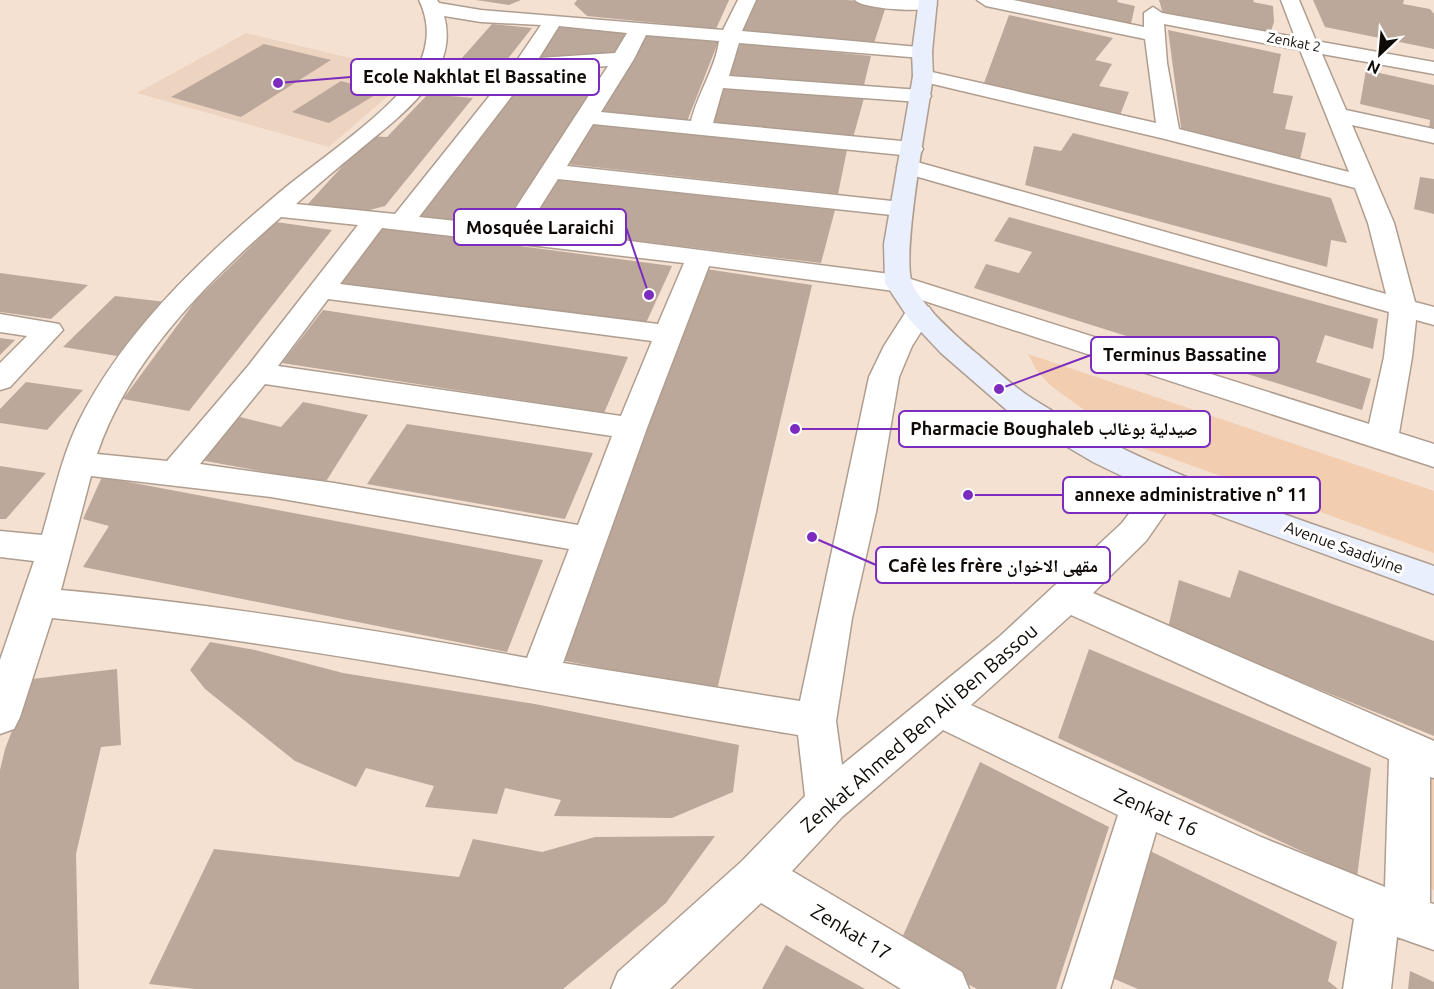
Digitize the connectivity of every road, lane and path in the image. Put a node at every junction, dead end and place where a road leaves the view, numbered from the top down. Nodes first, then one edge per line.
1 (565, 0) edge
2 (747, 0) edge
3 (864, 0) edge
4 (986, 0) edge
5 (1290, 0) edge
6 (928, 2) edge
7 (437, 5) edge
8 (1153, 17) edge
9 (544, 19) junction
10 (639, 29) junction
11 (730, 36) junction
12 (1308, 44) junction
13 (922, 52) junction
14 (624, 59) junction
15 (1434, 68) edge
16 (522, 69) junction
17 (716, 81) junction
18 (609, 83) junction
19 (921, 86) junction
20 (1338, 115) junction
21 (586, 117) junction
22 (700, 129) junction
23 (1169, 133) junction
24 (1434, 136) edge
25 (911, 158) junction
26 (550, 171) junction
27 (1366, 184) junction
28 (278, 209) junction
29 (901, 209) junction
30 (389, 220) junction
31 (510, 235) junction
32 (699, 257) junction
33 (898, 283) junction
34 (321, 290) junction
35 (1403, 308) junction
36 (919, 314) junction
37 (1434, 316) edge
38 (0, 323) edge
39 (669, 334) junction
40 (258, 374) junction
41 (0, 380) edge
42 (631, 428) junction
43 (1382, 439) junction
44 (1434, 456) edge
45 (78, 464) junction
46 (176, 471) junction
47 (1169, 485) junction
48 (589, 540) junction
49 (0, 544) edge
50 (55, 550) junction
51 (1434, 580) edge
52 (1066, 597) junction
53 (38, 602) junction
54 (539, 676) junction
55 (939, 709) junction
56 (0, 717) edge
57 (816, 721) junction
58 (1422, 755) edge
59 (827, 803) junction
60 (1142, 807) junction
61 (758, 876) junction
62 (1406, 918) edge
63 (643, 986) edge
64 (945, 989) edge
65 (1086, 989) edge
66 (1367, 989) edge

1 - 9 street
2 - 11 street
3 - 6 street
4 - 8 street, Zenkat 2
5 - 12 street
6 - 13 main road
7 - 9 street
7 - 28 street
8 - 12 street, Zenkat 2
8 - 23 street
9 - 10 street
9 - 16 street
10 - 11 street
10 - 14 street
11 - 13 street
11 - 17 street
12 - 15 street, Zenkat 2
12 - 20 street
13 - 19 main road
14 - 16 street
14 - 18 street
16 - 18 street
16 - 30 street
17 - 19 street
17 - 22 street
18 - 21 street
19 - 23 street
19 - 25 main road
20 - 24 street
20 - 27 street
21 - 22 street
21 - 26 street
22 - 25 street
23 - 27 street
25 - 29 main road
25 - 35 street
26 - 29 street
26 - 31 street
27 - 35 street
28 - 30 street
28 - 45 street
29 - 33 main road
30 - 31 street
30 - 34 street
31 - 32 street
32 - 33 street
32 - 39 street
33 - 36 main road, Avenue Saadiyine
33 - 43 street
34 - 39 street
34 - 40 street
35 - 37 street
35 - 43 street
36 - 47 main road, Avenue Saadiyine
36 - 57 street
38 - 41 street
39 - 42 street
40 - 42 street
40 - 46 street
42 - 48 street
43 - 44 street
45 - 46 street
45 - 50 street
46 - 48 street
47 - 51 main road, Avenue Saadiyine
47 - 52 street, Zenkat Ahmed Ben Ali Ben Bassou
48 - 54 street
49 - 50 street
50 - 53 street
52 - 55 street, Zenkat Ahmed Ben Ali Ben Bassou
52 - 58 street
53 - 54 street
53 - 56 street
54 - 57 street
55 - 59 street, Zenkat Ahmed Ben Ali Ben Bassou
55 - 60 street, Zenkat 16
57 - 59 street
58 - 62 street
59 - 61 street, Zenkat Ahmed Ben Ali Ben Bassou
60 - 62 street, Zenkat 16
60 - 65 street
61 - 63 street, Zenkat Ahmed Ben Ali Ben Bassou
61 - 64 street, Zenkat 17
62 - 66 street

